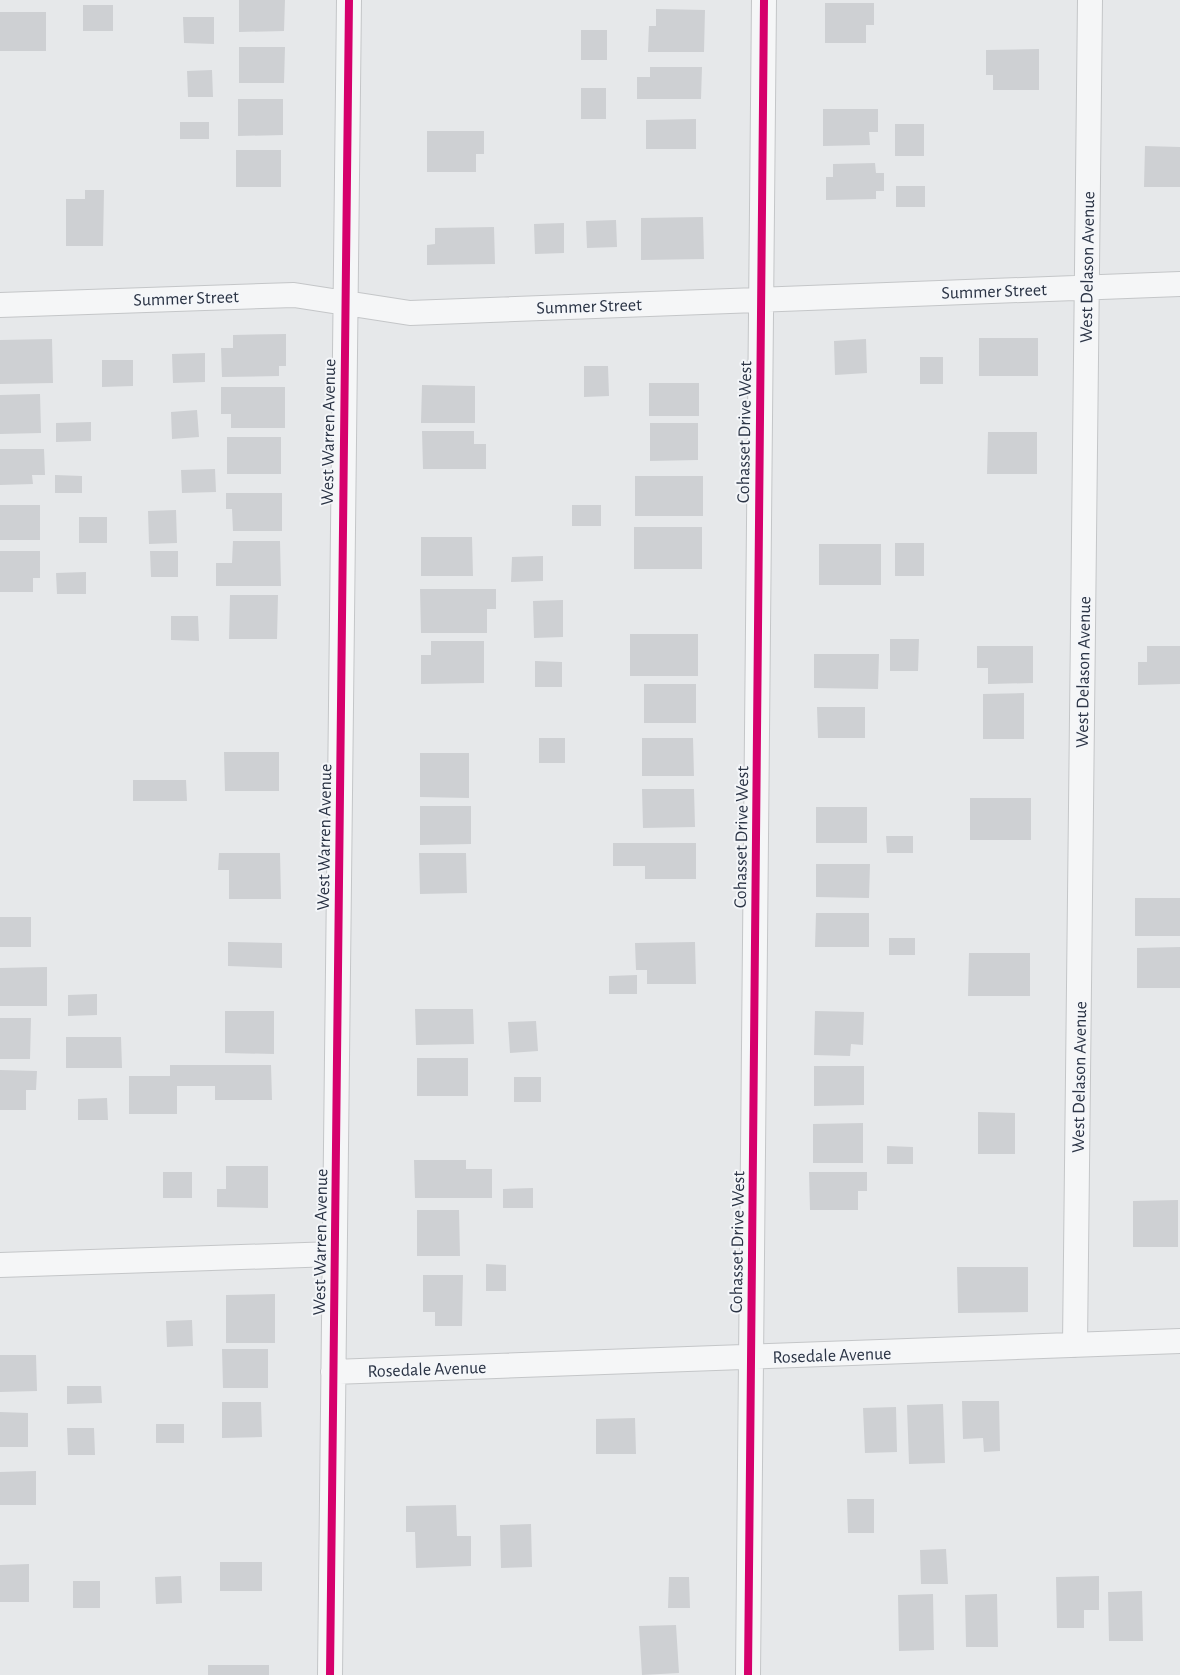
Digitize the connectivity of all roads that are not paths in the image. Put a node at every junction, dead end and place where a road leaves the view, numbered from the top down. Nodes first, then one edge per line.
1 (349, 0) edge
2 (764, 0) edge
3 (1090, 0) edge
4 (1180, 284) edge
5 (1087, 288) junction
6 (761, 300) junction
7 (344, 303) junction
8 (0, 305) edge
9 (334, 1254) junction
10 (0, 1265) edge
11 (1180, 1341) edge
12 (1075, 1345) junction
13 (750, 1358) junction
14 (333, 1372) junction
15 (330, 1675) edge
16 (748, 1675) edge

1 - 7 street, West Warren Avenue
2 - 6 street, Cohasset Drive West
3 - 5 street, West Delason Avenue
4 - 5 street, Summer Street
5 - 6 street, Summer Street
5 - 12 street, West Delason Avenue
6 - 7 street, Summer Street
6 - 13 street, Cohasset Drive West
7 - 8 street, Summer Street
7 - 9 street, West Warren Avenue
9 - 10 street
9 - 14 street, West Warren Avenue
11 - 12 street, Rosedale Avenue
12 - 13 street, Rosedale Avenue
13 - 14 street, Rosedale Avenue
13 - 16 street, Cohasset Drive West
14 - 15 street, West Warren Avenue

